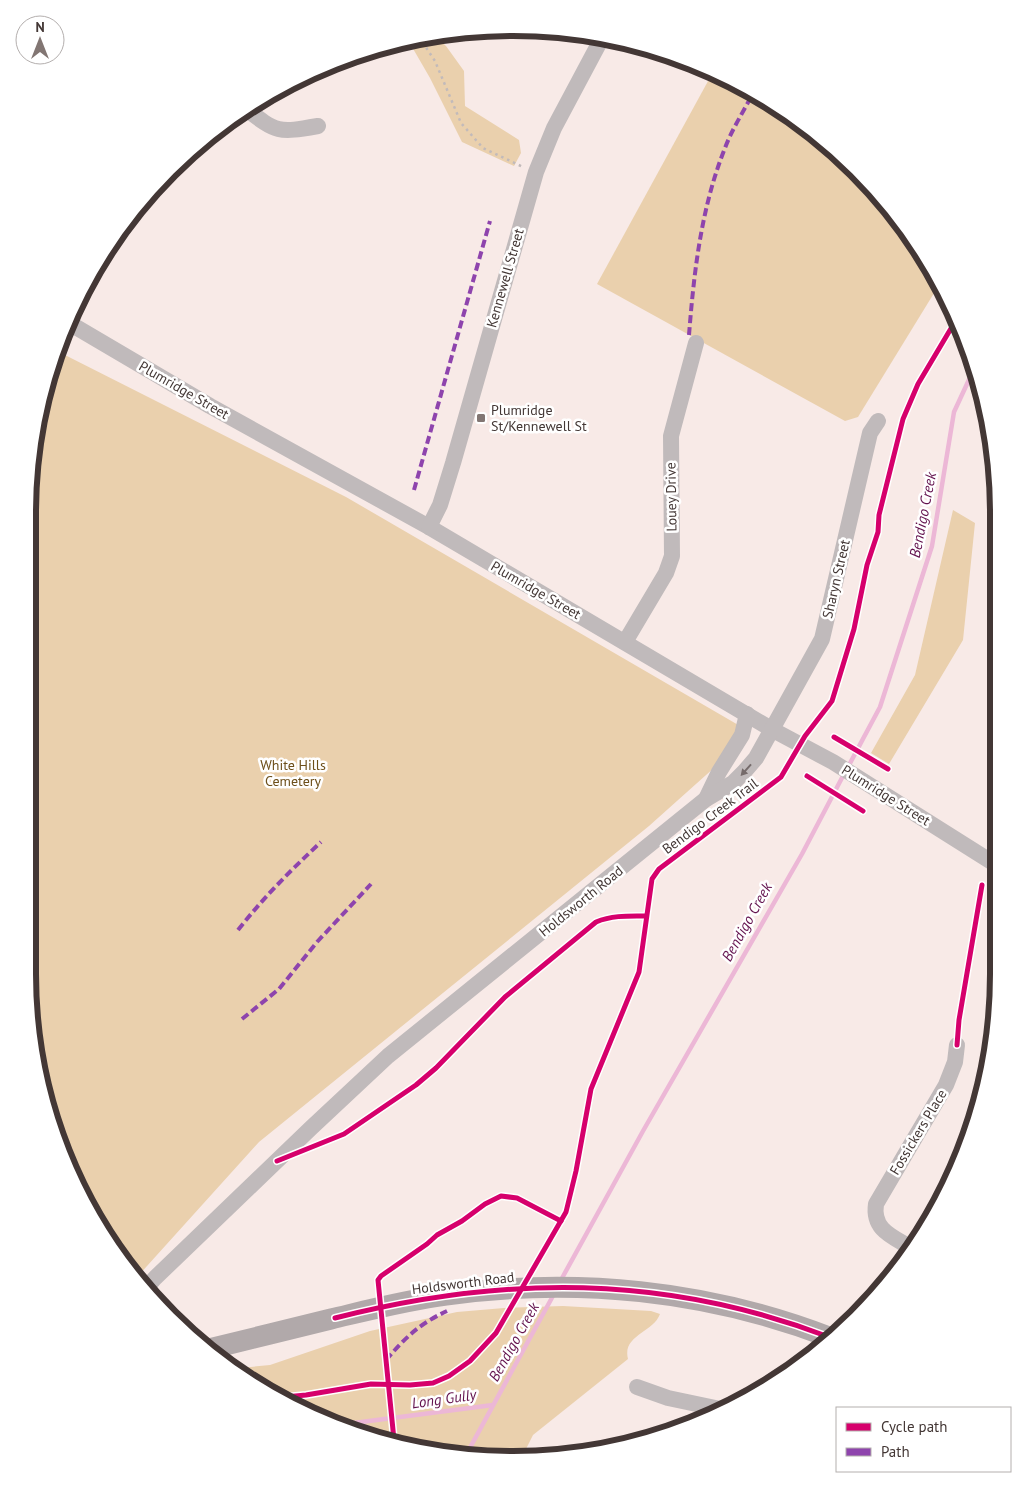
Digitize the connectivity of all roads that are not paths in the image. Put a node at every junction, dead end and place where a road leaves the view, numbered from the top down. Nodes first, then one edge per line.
1 (599, 44) edge
2 (253, 114) edge
3 (318, 126) dead end
4 (75, 326) edge
5 (696, 343) dead end
6 (878, 421) dead end
7 (429, 527) junction
8 (625, 642) junction
9 (746, 714) junction
10 (773, 730) junction
11 (706, 799) junction
12 (990, 861) edge
13 (957, 1045) dead end
14 (905, 1244) edge
15 (151, 1283) edge
16 (335, 1318) junction
17 (823, 1335) edge
18 (217, 1347) edge
19 (229, 1356) edge
20 (637, 1387) dead end
21 (712, 1407) edge

1 - 7 street, Kennewell Street
2 - 3 street
4 - 7 street, Plumridge Street
5 - 8 street, Louey Drive
6 - 10 street, Sharyn Street
7 - 8 street, Plumridge Street
8 - 9 street, Plumridge Street
9 - 10 street, Plumridge Street
9 - 11 street, Holdsworth Road
10 -> 11 street, Holdsworth Road
10 - 12 street, Plumridge Street
11 - 15 street, Holdsworth Road
13 - 14 street, Fossickers Place
16 - 17 main road, Holdsworth Road
16 - 18 main road, Holdsworth Road
16 - 19 main road, Holdsworth Road
20 - 21 street

